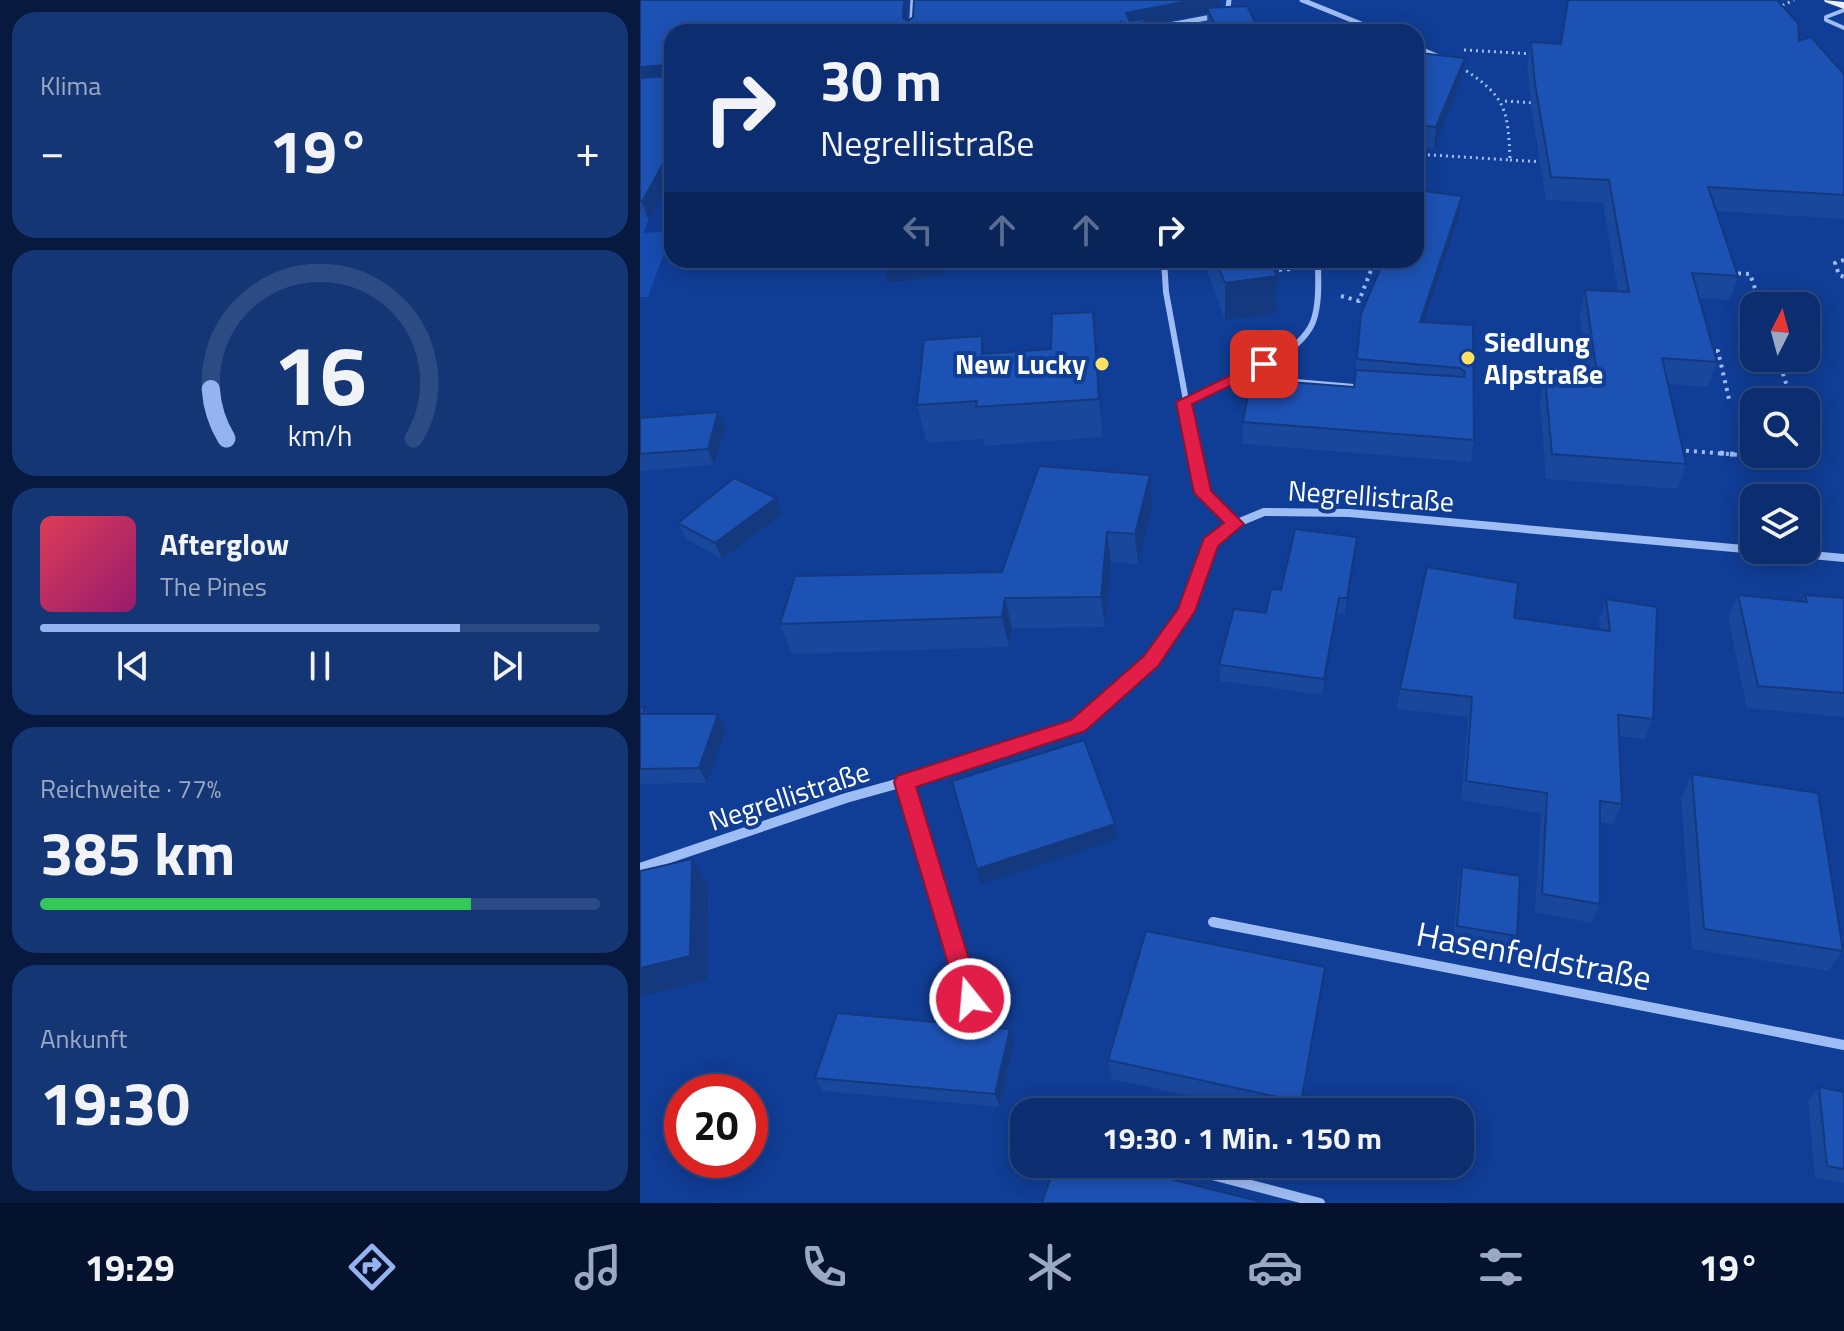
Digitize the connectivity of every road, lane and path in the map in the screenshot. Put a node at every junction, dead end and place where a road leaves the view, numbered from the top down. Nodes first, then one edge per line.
1 (913, 0) edge
2 (1229, 0) edge
3 (1302, 0) edge
4 (1794, 0) edge
5 (1829, 0) edge
6 (1844, 8) edge
7 (1227, 15) junction
8 (1785, 15) edge
9 (912, 24) edge
10 (1177, 24) edge
11 (1222, 24) edge
12 (1361, 24) edge
13 (1844, 28) edge
14 (1424, 50) edge
15 (1424, 50) edge
16 (1533, 54) edge
17 (1465, 70) joint
18 (1505, 101) junction
19 (1536, 103) edge
20 (1424, 155) edge
21 (1510, 160) junction
22 (1558, 162) edge
23 (1844, 260) edge
24 (1164, 268) edge
25 (1287, 268) edge
26 (1318, 268) edge
27 (1372, 268) edge
28 (1258, 270) edge
29 (1272, 270) joint
30 (1721, 273) edge
31 (1844, 277) edge
32 (1318, 291) junction
33 (1756, 292) edge
34 (1699, 351) edge
35 (1238, 376) junction
36 (1362, 387) edge
37 (1729, 399) dead end
38 (1184, 402) junction
39 (1669, 450) edge
40 (1740, 455) edge
41 (1235, 524) junction
42 (1844, 558) edge
43 (904, 782) junction
44 (640, 868) edge
45 (1213, 922) dead end
46 (970, 999) dead end
47 (1844, 1045) edge
48 (1224, 1178) edge
49 (1320, 1203) edge

1 - 9 street
2 - 7 street
3 - 12 street
4 - 8 path
5 - 6 main road
6 - 13 lane
7 - 10 street
7 - 11 street
14 - 16 path
15 - 17 street
17 - 18 path
18 - 19 path
18 - 21 path
20 - 21 path
21 - 22 path
23 - 31 path
24 - 38 street
25 - 29 path
26 - 32 street
27 - 32 path
28 - 29 path
30 - 33 path
32 - 35 street
34 - 37 path
35 - 36 lane
35 - 38 street
38 - 41 street
39 - 40 path
41 - 42 street, Negrellistraße
41 - 43 street, Negrellistraße
43 - 44 street, Negrellistraße
43 - 46 lane
45 - 47 street, Hasenfeldstraße
48 - 49 street

